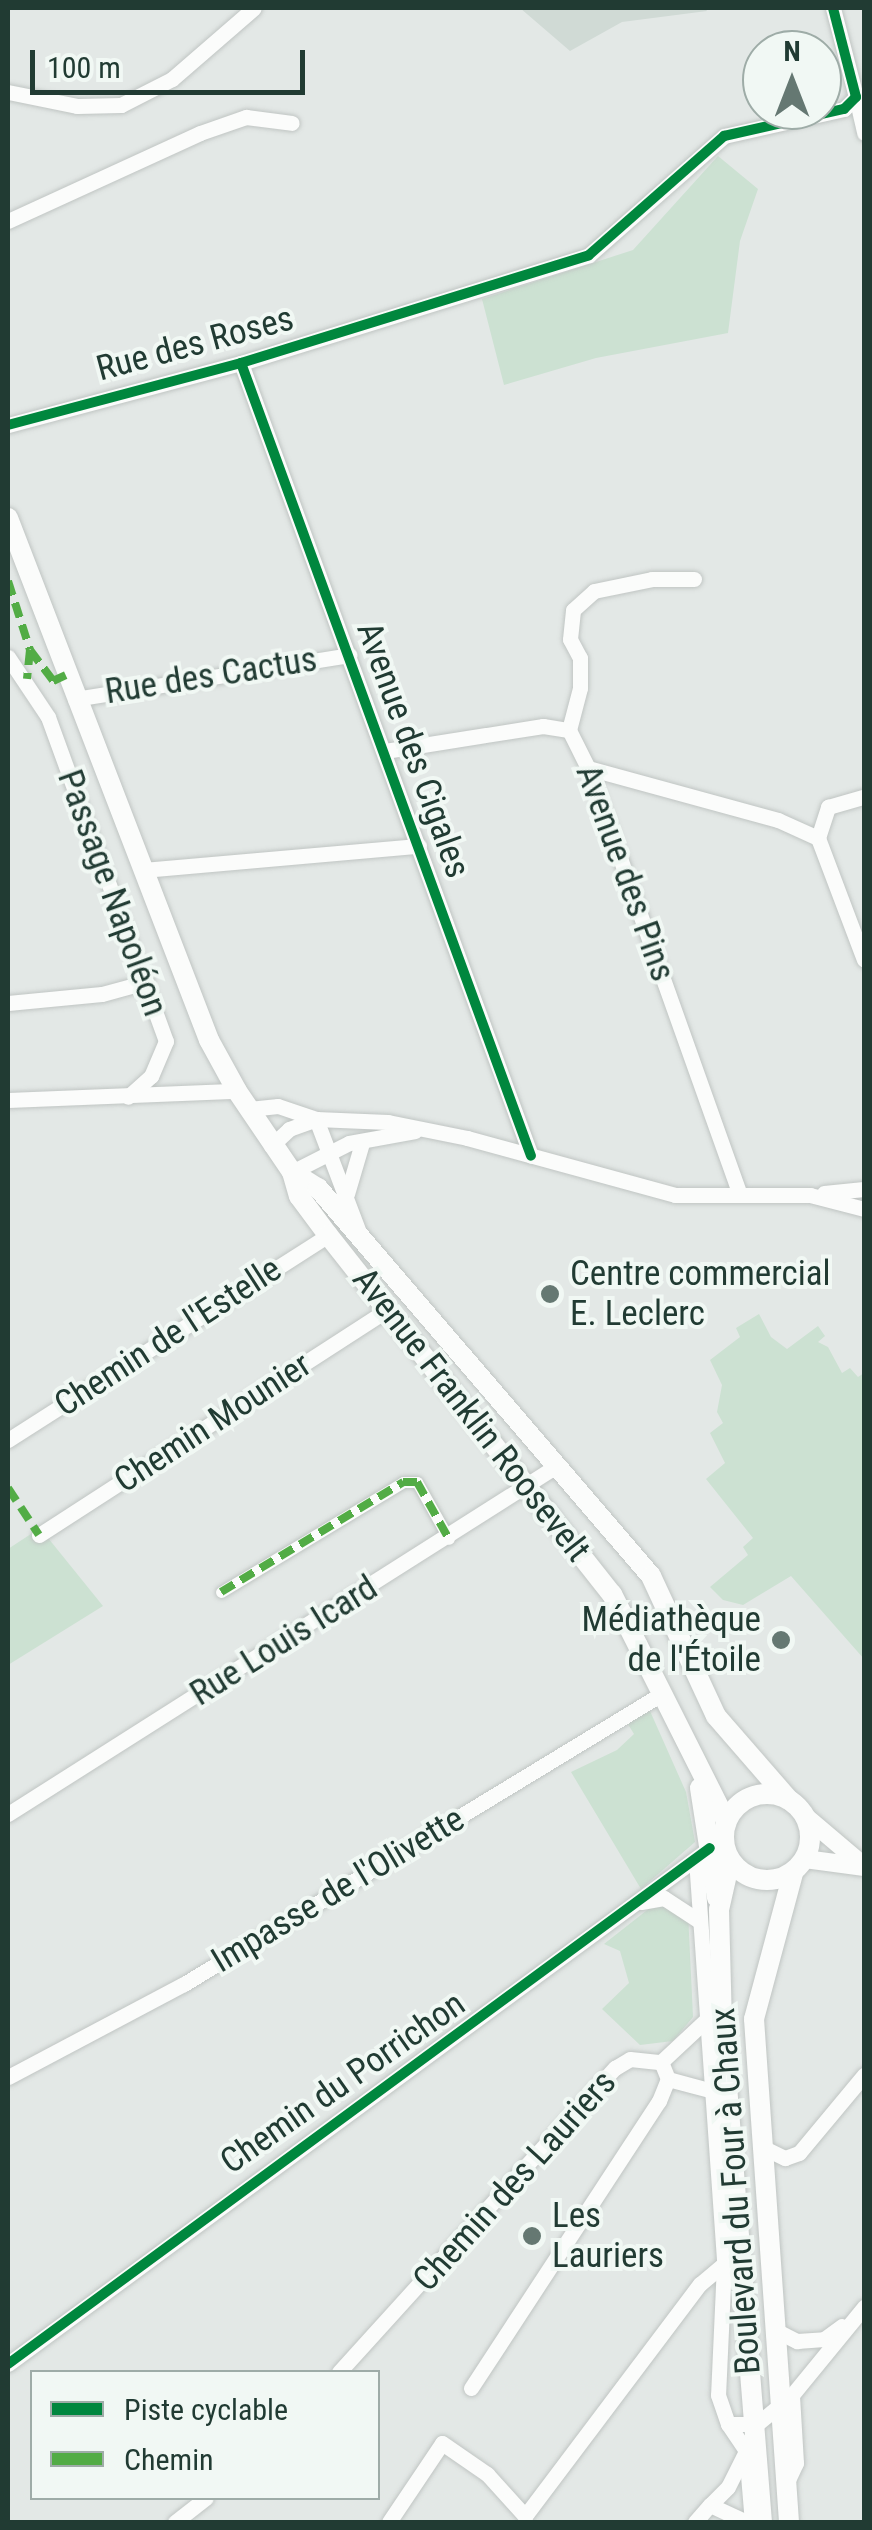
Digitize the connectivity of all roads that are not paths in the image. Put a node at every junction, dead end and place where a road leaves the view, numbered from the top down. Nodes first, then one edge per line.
1 (254, 8) edge
2 (833, 8) edge
3 (8, 92) edge
4 (856, 97) junction
5 (292, 123) dead end
6 (864, 133) edge
7 (8, 221) edge
8 (241, 364) junction
9 (8, 425) edge
10 (8, 518) edge
11 (694, 579) dead end
12 (349, 655) junction
13 (8, 657) edge
14 (74, 699) junction
15 (568, 730) junction
16 (386, 752) junction
17 (588, 768) junction
18 (864, 797) edge
19 (818, 838) junction
20 (420, 846) junction
21 (142, 870) junction
22 (864, 960) edge
23 (146, 982) junction
24 (8, 1003) edge
25 (128, 1097) junction
26 (8, 1100) edge
27 (243, 1100) junction
28 (316, 1119) junction
29 (420, 1130) junction
30 (362, 1142) junction
31 (271, 1146) junction
32 (325, 1154) junction
33 (531, 1156) junction
34 (292, 1172) junction
35 (864, 1189) edge
36 (739, 1192) junction
37 (347, 1194) junction
38 (810, 1195) junction
39 (864, 1209) edge
40 (328, 1235) junction
41 (360, 1236) junction
42 (388, 1310) junction
43 (8, 1440) edge
44 (558, 1465) junction
45 (530, 1486) junction
46 (583, 1494) junction
47 (554, 1517) junction
48 (40, 1536) dead end
49 (450, 1538) junction
50 (221, 1592) dead end
51 (663, 1693) junction
52 (699, 1776) junction
53 (789, 1800) junction
54 (8, 1814) edge
55 (805, 1816) junction
56 (726, 1821) junction
57 (703, 1854) junction
58 (730, 1861) junction
59 (799, 1866) junction
60 (864, 1866) edge
61 (637, 1902) junction
62 (719, 1910) junction
63 (699, 1921) junction
64 (705, 2022) junction
65 (661, 2062) junction
66 (864, 2075) edge
67 (8, 2077) edge
68 (668, 2079) junction
69 (709, 2090) junction
70 (760, 2146) junction
71 (724, 2264) junction
72 (861, 2311) edge
73 (773, 2329) junction
74 (8, 2364) edge
75 (341, 2370) edge
76 (471, 2388) dead end
77 (786, 2400) junction
78 (728, 2424) junction
79 (757, 2424) junction
80 (746, 2451) junction
81 (203, 2500) edge
82 (710, 2506) junction
83 (174, 2522) edge
84 (389, 2522) edge
85 (696, 2522) edge
86 (749, 2522) edge
87 (762, 2522) edge
88 (789, 2522) edge

1 - 3 street
2 - 4 street
4 - 6 street
4 - 8 street, Rue des Roses
5 - 7 street
8 - 9 street, Rue des Roses
8 - 12 street, Avenue des Cigales
10 - 14 main road, Avenue Franklin Roosevelt
11 - 15 street
12 - 14 street, Rue des Cactus
12 - 16 street, Avenue des Cigales
13 - 23 street, Passage Napoléon
14 - 21 main road, Avenue Franklin Roosevelt
15 - 16 street, Avenue des Pins
15 - 17 street, Avenue des Pins
16 - 20 street, Avenue des Cigales
17 - 19 street
17 - 36 street, Avenue des Pins
18 - 19 street
19 - 22 street
20 - 21 street
20 - 33 street, Avenue des Cigales
21 - 27 main road, Avenue Franklin Roosevelt
23 - 24 street
23 - 25 street, Passage Napoléon
25 - 26 street
25 - 27 street
27 - 28 street
27 - 31 main road, Avenue Franklin Roosevelt
28 - 29 street
28 - 31 street
28 - 32 street, Avenue Franklin Roosevelt
29 - 30 street
29 - 33 street
30 - 32 street
30 - 37 street
31 - 34 main road, Avenue Franklin Roosevelt
32 - 34 street
32 - 37 street, Avenue Franklin Roosevelt
33 - 36 street
34 - 40 main road, Avenue Franklin Roosevelt
34 - 41 main road, Avenue Franklin Roosevelt
35 - 38 street
36 - 38 street
37 - 41 street, Avenue Franklin Roosevelt
38 - 39 street
40 - 42 main road, Avenue Franklin Roosevelt
40 - 43 street, Chemin de l'Estelle
41 - 44 main road, Avenue Franklin Roosevelt
42 - 45 main road, Avenue Franklin Roosevelt
42 - 48 street, Chemin Mounier
44 - 45 street, Rue Louis Icard
44 - 46 main road, Avenue Franklin Roosevelt
45 - 47 main road, Avenue Franklin Roosevelt
45 - 49 street, Rue Louis Icard
46 - 47 main road
46 - 53 main road, Avenue Franklin Roosevelt
47 - 51 main road, Avenue Franklin Roosevelt
49 - 50 street
49 - 54 street, Rue Louis Icard
51 - 52 main road, Avenue Franklin Roosevelt
51 - 67 street, Impasse de l'Olivette
52 - 56 main road, Avenue Franklin Roosevelt
52 - 57 main road
53 - 55 main road
53 - 56 main road
55 - 59 main road
55 - 60 street
56 - 58 main road
57 - 61 street, Chemin du Porrichon
57 - 62 main road
57 - 63 street
58 - 59 main road
58 - 62 main road, Boulevard du Four à Chaux
59 - 60 street
59 - 70 main road, Boulevard du Four à Chaux
61 - 63 street
61 - 74 street, Chemin du Porrichon
62 - 79 main road, Boulevard du Four à Chaux
63 - 64 street
64 - 65 street, Chemin des Lauriers
64 - 69 street
65 - 68 street
65 - 75 street, Chemin des Lauriers
66 - 70 street
68 - 69 street
68 - 76 street
69 - 71 street
70 - 73 main road, Boulevard du Four à Chaux
71 - 78 street
71 - 84 street
72 - 73 street
72 - 77 street
73 - 77 main road, Boulevard du Four à Chaux
77 - 79 street
77 - 88 main road, Boulevard du Four à Chaux
78 - 79 street
78 - 80 street, Boulevard du Four à Chaux
79 - 80 street
79 - 87 main road, Boulevard du Four à Chaux
80 - 82 street
80 - 86 street, Boulevard du Four à Chaux
81 - 83 street
82 - 85 street
82 - 86 street

